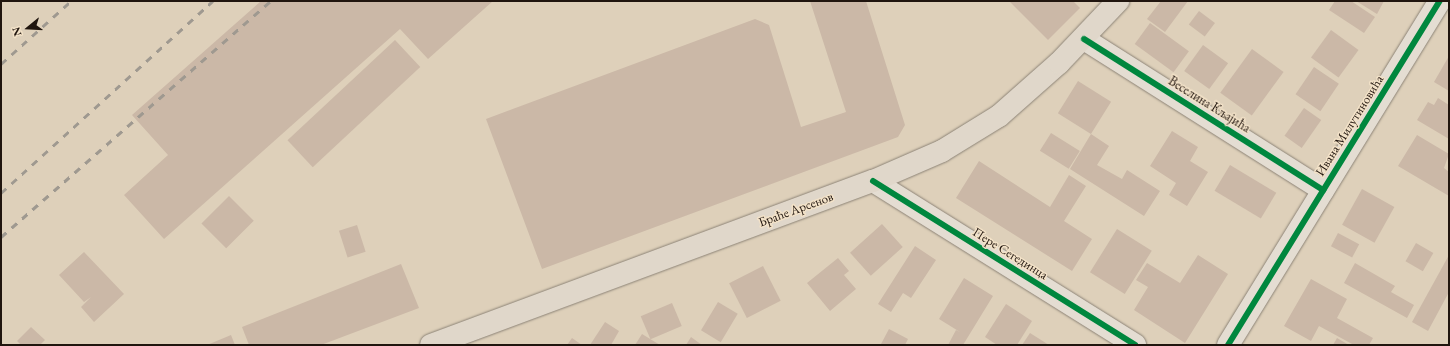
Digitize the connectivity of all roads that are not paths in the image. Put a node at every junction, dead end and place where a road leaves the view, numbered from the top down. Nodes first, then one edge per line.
1 (1118, 1) edge
2 (1440, 1) edge
3 (1084, 39) junction
4 (874, 181) junction
5 (1323, 190) junction
6 (440, 344) edge
7 (1136, 345) edge
8 (1228, 345) edge

1 - 3 main road, Браће Арсенов
2 - 5 street, Ивана Милутиновића
3 - 4 main road, Браће Арсенов
3 - 5 street, Веселина Кљајића
4 - 6 main road, Браће Арсенов
4 - 7 street, Пере Сегединца
5 - 8 street, Ивана Милутиновића

